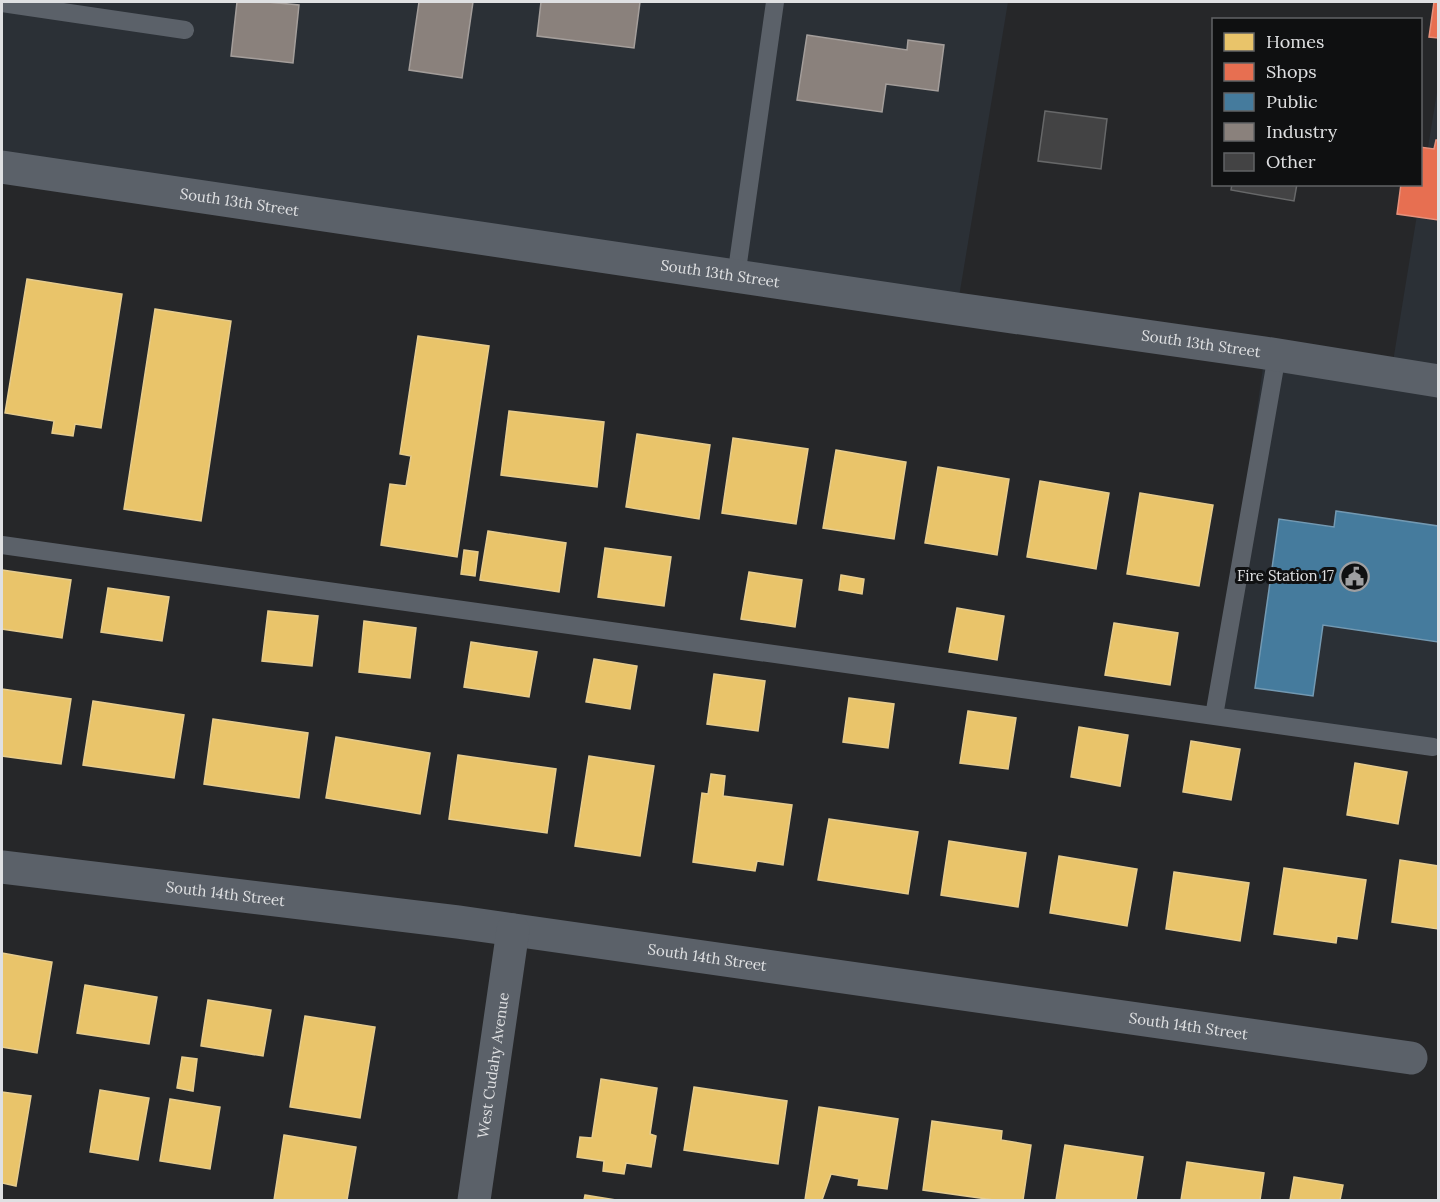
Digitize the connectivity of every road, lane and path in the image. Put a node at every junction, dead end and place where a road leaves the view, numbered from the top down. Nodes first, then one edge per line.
1 (775, 2) edge
2 (2, 3) edge
3 (185, 30) dead end
4 (2, 166) edge
5 (736, 277) junction
6 (1276, 355) junction
7 (1438, 381) edge
8 (2, 545) edge
9 (1214, 716) junction
10 (1433, 747) dead end
11 (2, 867) edge
12 (513, 930) junction
13 (1411, 1058) dead end
14 (474, 1200) edge

1 - 5 lane
2 - 3 lane
4 - 5 street, South 13th Street
5 - 6 street, South 13th Street
6 - 7 street, South 13th Street
6 - 9 lane
8 - 9 lane
9 - 10 lane
11 - 12 street, South 14th Street
12 - 13 street, South 14th Street
12 - 14 street, West Cudahy Avenue

